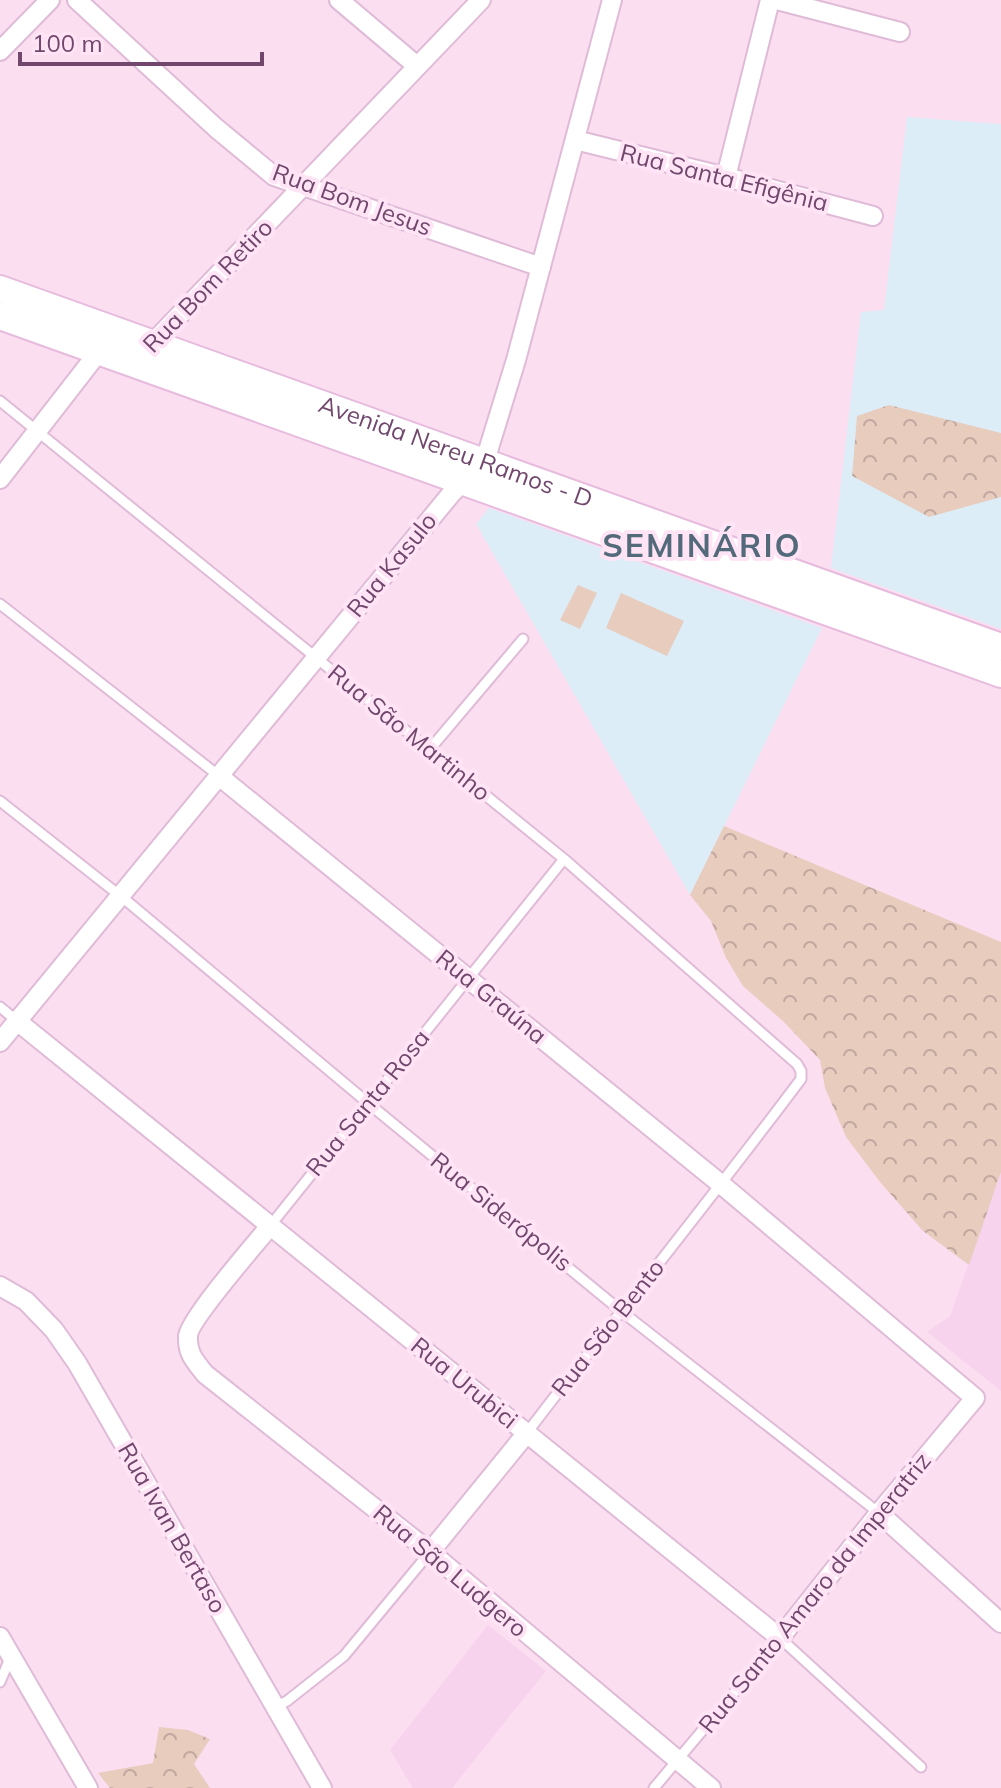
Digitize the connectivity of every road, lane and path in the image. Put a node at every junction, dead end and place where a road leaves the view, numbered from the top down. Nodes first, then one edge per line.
1 (50, 0) edge
2 (77, 0) edge
3 (339, 0) edge
4 (481, 0) edge
5 (612, 0) edge
6 (770, 0) edge
7 (777, 0) edge
8 (900, 32) dead end
9 (0, 51) edge
10 (417, 66) junction
11 (575, 140) junction
12 (726, 177) junction
13 (304, 185) junction
14 (873, 216) dead end
15 (541, 267) junction
16 (0, 289) edge
17 (0, 316) edge
18 (107, 340) junction
19 (152, 343) junction
20 (134, 363) junction
21 (0, 401) edge
22 (38, 432) junction
23 (481, 462) junction
24 (0, 479) edge
25 (462, 482) junction
26 (0, 604) edge
27 (523, 639) dead end
28 (983, 650) edge
29 (316, 658) junction
30 (1001, 674) edge
31 (430, 749) junction
32 (219, 776) junction
33 (0, 801) edge
34 (564, 859) junction
35 (120, 896) junction
36 (468, 979) junction
37 (0, 1007) edge
38 (17, 1021) junction
39 (0, 1042) edge
40 (801, 1079) joint
41 (368, 1103) junction
42 (722, 1185) junction
43 (270, 1226) junction
44 (0, 1286) edge
45 (621, 1311) junction
46 (189, 1354) joint
47 (975, 1398) joint
48 (526, 1434) junction
49 (879, 1513) junction
50 (430, 1552) junction
51 (1001, 1623) edge
52 (0, 1637) edge
53 (780, 1638) junction
54 (11, 1656) junction
55 (0, 1682) edge
56 (275, 1707) junction
57 (677, 1760) junction
58 (921, 1767) dead end
59 (88, 1788) edge
60 (322, 1788) edge
61 (654, 1788) edge
62 (711, 1788) edge

1 - 9 street
2 - 13 street, Rua Bom Jesus
3 - 10 street
4 - 10 street, Rua Bom Retiro
5 - 11 street, Rua Kasulo
6 - 12 street
7 - 8 street
10 - 13 street, Rua Bom Retiro
11 - 12 street, Rua Santa Efigênia
11 - 15 street, Rua Kasulo
12 - 14 street, Rua Santa Efigênia
13 - 15 street, Rua Bom Jesus
13 - 19 street, Rua Bom Retiro
15 - 23 street, Rua Kasulo
16 - 18 street, Avenida Nereu Ramos - D
17 - 18 street, Avenida Nereu Ramos - D
18 - 19 street, Avenida Nereu Ramos - D
18 - 20 street, Avenida Nereu Ramos - D
18 - 22 street
19 - 20 street, Rua Bom Retiro
19 - 23 street, Avenida Nereu Ramos - D
20 - 25 street, Avenida Nereu Ramos - D
21 - 22 lane, Rua São Martinho
22 - 24 street
22 - 29 lane, Rua São Martinho
23 - 25 street, Rua Kasulo
23 - 28 street, Avenida Nereu Ramos - D
25 - 28 street, Avenida Nereu Ramos - D
25 - 29 street, Rua Kasulo
26 - 32 lane, Rua Graúna
27 - 31 lane
28 - 30 street, Avenida Nereu Ramos - D
29 - 31 lane, Rua São Martinho
29 - 32 street, Rua Kasulo
31 - 34 lane, Rua São Martinho
32 - 35 street, Rua Kasulo
32 - 36 street, Rua Graúna
33 - 35 lane, Rua Siderópolis
34 - 36 lane, Rua Santa Rosa
34 - 40 lane, Rua São Martinho
35 - 38 street, Rua Kasulo
35 - 41 lane, Rua Siderópolis
36 - 41 lane, Rua Santa Rosa
36 - 42 street, Rua Graúna
37 - 38 lane, Rua Urubici
38 - 39 street, Rua Kasulo
38 - 43 street, Rua Urubici
40 - 42 lane, Rua São Bento
41 - 43 lane, Rua Santa Rosa
41 - 45 lane, Rua Siderópolis
42 - 45 lane, Rua São Bento
42 - 47 street, Rua Graúna
43 - 46 street, Rua Santa Rosa
43 - 48 street, Rua Urubici
44 - 56 street, Rua Ivan Bertaso
45 - 48 lane, Rua São Bento
45 - 49 lane, Rua Siderópolis
46 - 50 street, Rua São Ludgero
47 - 49 street, Rua Santo Amaro da Imperatriz
48 - 50 street, Rua São Bento
48 - 53 street, Rua Urubici
49 - 51 street, Rua Siderópolis
49 - 53 street, Rua Santo Amaro da Imperatriz
50 - 56 lane, Rua São Bento
50 - 57 street, Rua São Ludgero
52 - 54 street
53 - 57 lane, Rua Santo Amaro da Imperatriz
53 - 58 lane, Rua Urubici
54 - 55 lane
54 - 59 street
56 - 60 street, Rua Ivan Bertaso
57 - 61 lane, Rua Santo Amaro da Imperatriz
57 - 62 street, Rua São Ludgero

